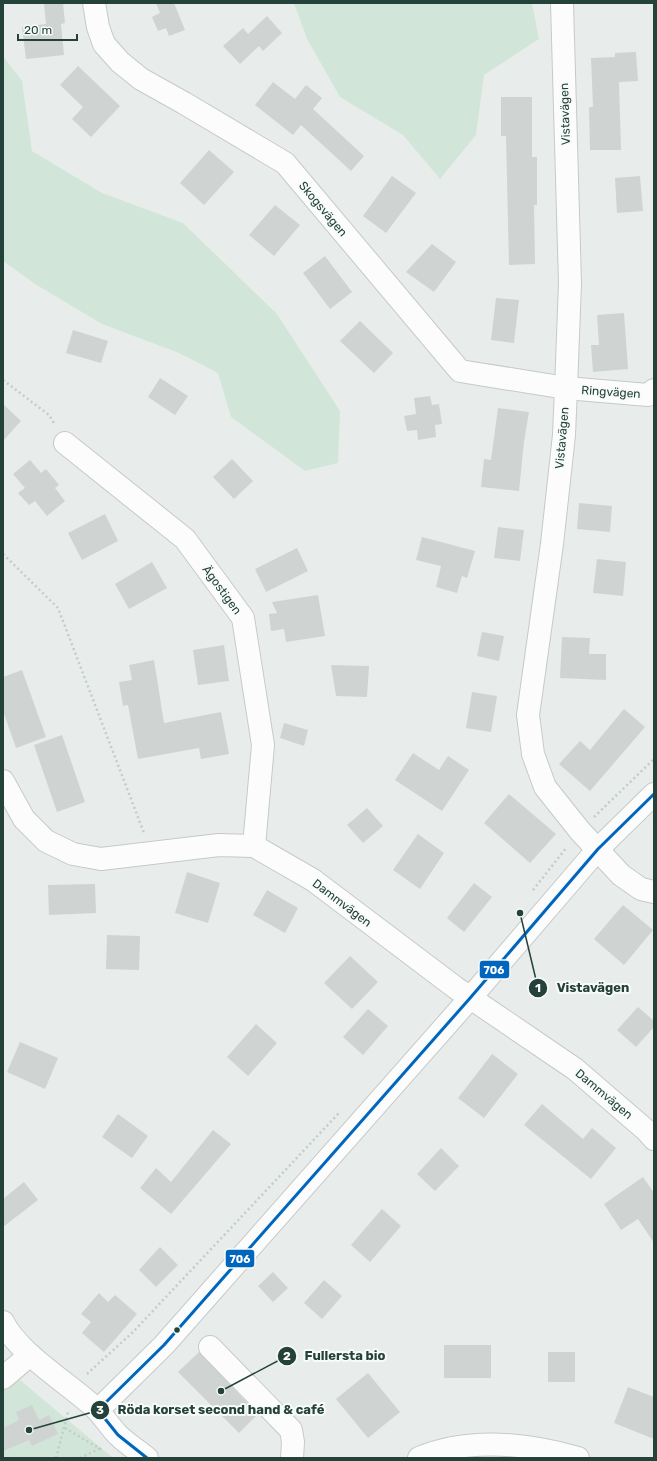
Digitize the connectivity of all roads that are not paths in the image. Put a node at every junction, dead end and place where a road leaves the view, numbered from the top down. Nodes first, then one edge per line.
1 (94, 3) edge
2 (562, 3) edge
3 (566, 388) junction
4 (654, 390) edge
5 (65, 443) road end
6 (3, 781) edge
7 (654, 794) edge
8 (254, 846) junction
9 (598, 849) junction
10 (654, 892) edge
11 (471, 997) junction
12 (654, 1139) edge
13 (3, 1322) edge
14 (210, 1347) dead end
15 (30, 1355) junction
16 (3, 1378) edge
17 (98, 1410) junction
18 (147, 1458) edge
19 (292, 1458) edge
20 (419, 1458) edge
21 (578, 1458) edge

1 - 3 street, Skogsvägen
2 - 3 street, Vistavägen
3 - 4 street, Ringvägen
3 - 9 street, Vistavägen
5 - 8 street, Ägostigen
6 - 8 street, Dammvägen
7 - 9 street
8 - 11 street, Dammvägen
9 - 10 street, Vistavägen
9 - 11 street
11 - 12 street, Dammvägen
11 - 17 street
13 - 15 street
14 - 19 street
15 - 16 street
15 - 17 street
17 - 18 street
20 - 21 street

